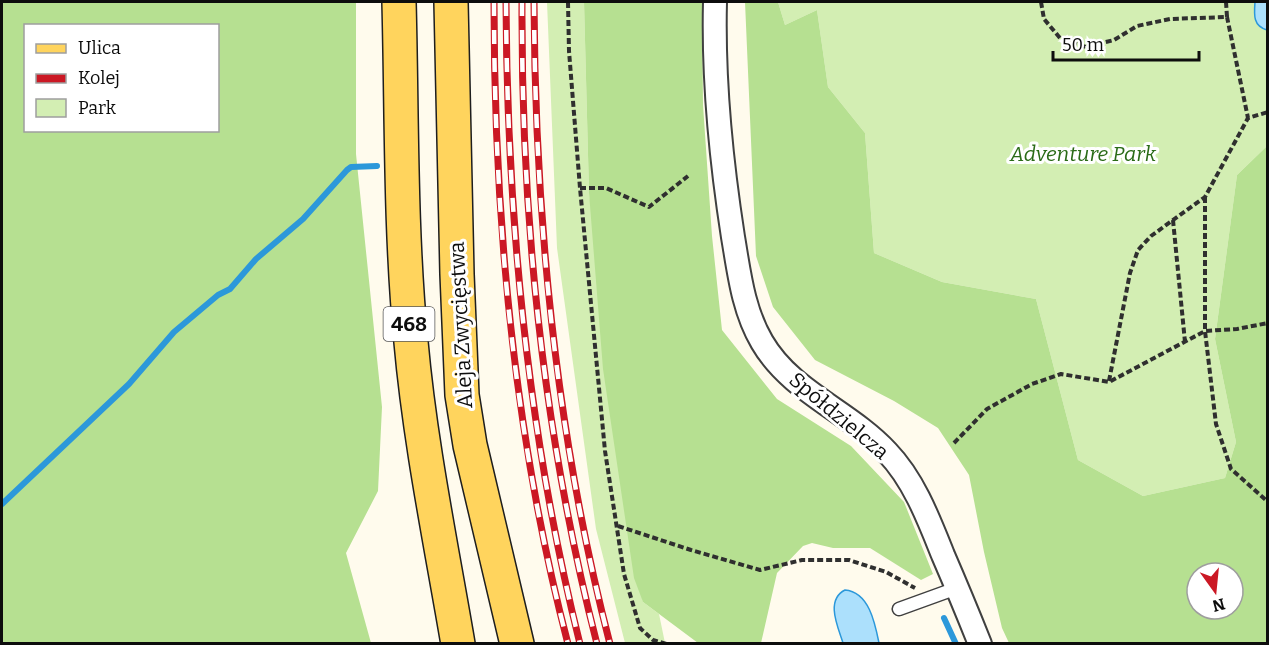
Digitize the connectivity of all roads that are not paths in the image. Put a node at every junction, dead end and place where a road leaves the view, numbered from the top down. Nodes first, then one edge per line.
1 (399, 2) edge
2 (451, 2) edge
3 (716, 2) edge
4 (957, 588) junction
5 (899, 609) dead end
6 (458, 644) edge
7 (517, 644) edge
8 (980, 644) edge

1 - 6 main road, 468
2 - 7 main road, Aleja Zwycięstwa / 468
3 - 4 street, Spółdzielcza
4 - 5 lane
4 - 8 street, Spółdzielcza

